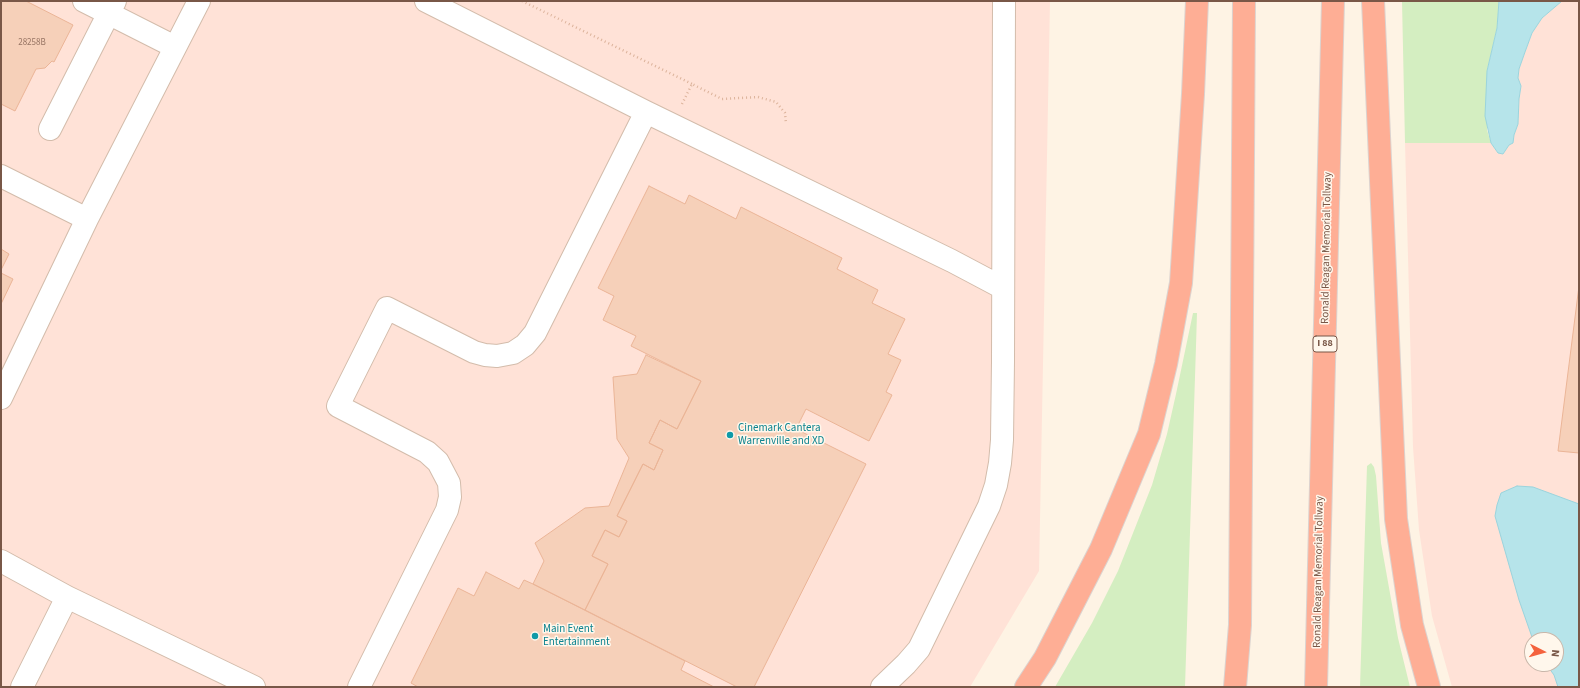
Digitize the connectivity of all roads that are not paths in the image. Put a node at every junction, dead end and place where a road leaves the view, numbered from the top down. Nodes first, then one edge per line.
1 (84, 1) edge
2 (199, 1) edge
3 (426, 1) edge
4 (1004, 1) edge
5 (1196, 1) edge
6 (1244, 1) edge
7 (1333, 1) edge
8 (1373, 1) edge
9 (112, 7) edge
10 (175, 47) junction
11 (646, 112) junction
12 (50, 130) dead end
13 (1, 176) edge
14 (87, 220) junction
15 (1003, 288) junction
16 (1, 397) edge
17 (1, 561) edge
18 (67, 597) junction
19 (22, 687) edge
20 (254, 687) edge
21 (359, 687) edge
22 (882, 687) edge
23 (1026, 687) edge
24 (1235, 687) edge
25 (1316, 687) edge
26 (1429, 687) edge

1 - 9 lane
2 - 10 lane
3 - 11 lane
4 - 15 lane
5 - 23 highway
6 - 24 highway
7 - 25 highway, Ronald Reagan Memorial Tollway / I 88
8 - 26 highway
9 - 10 lane
9 - 12 lane
10 - 14 lane
11 - 15 lane
11 - 21 lane
13 - 14 lane
14 - 16 lane
15 - 22 lane
17 - 18 lane
18 - 19 lane
18 - 20 lane

